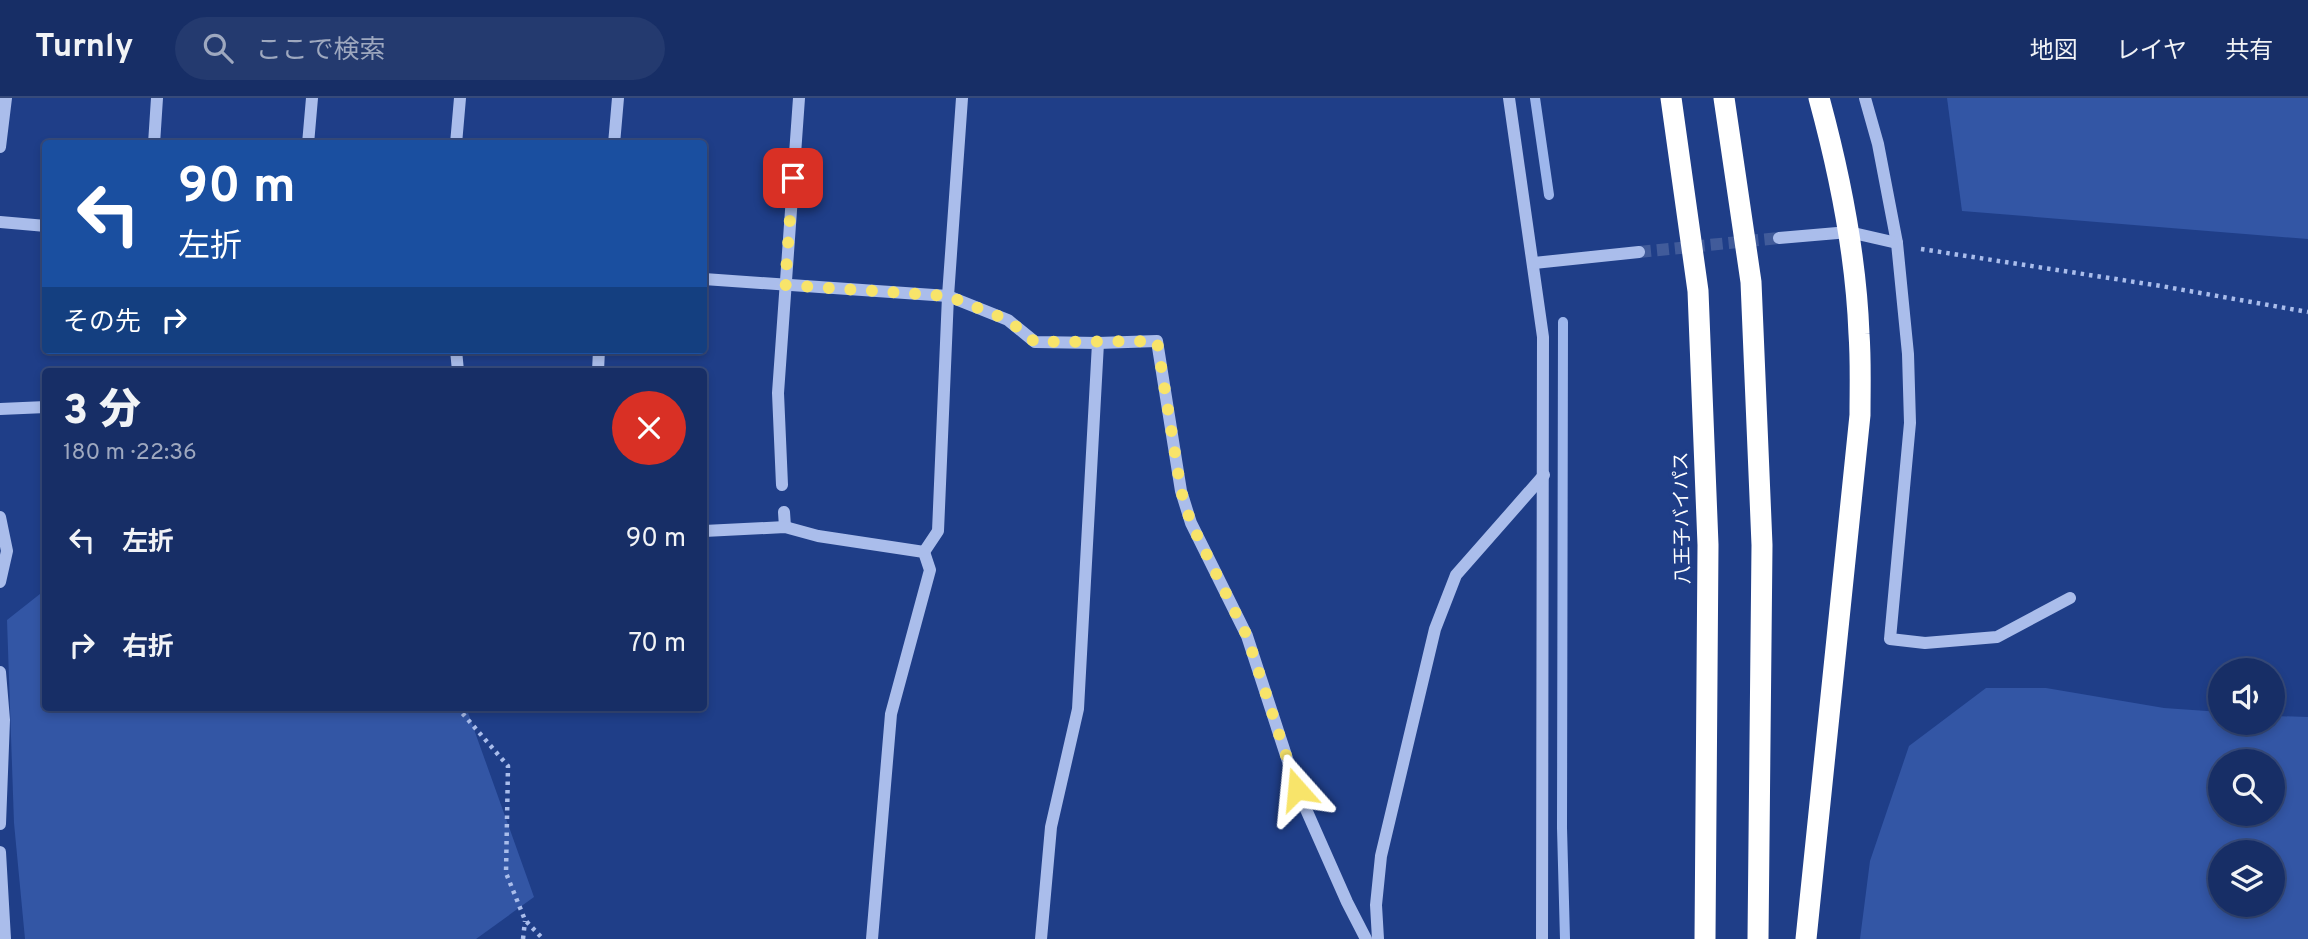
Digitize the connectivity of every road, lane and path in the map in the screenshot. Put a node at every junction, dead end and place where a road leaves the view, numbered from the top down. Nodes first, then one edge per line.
1 (6, 98) edge
2 (157, 98) edge
3 (312, 98) edge
4 (460, 98) edge
5 (618, 98) edge
6 (799, 98) edge
7 (962, 98) edge
8 (1509, 98) edge
9 (1671, 98) edge
10 (1724, 98) edge
11 (1819, 98) edge
12 (1866, 98) edge
13 (154, 140) edge
14 (308, 140) edge
15 (456, 140) edge
16 (614, 140) edge
17 (0, 148) edge
18 (0, 222) edge
19 (42, 226) edge
20 (1849, 232) junction
21 (1779, 238) tunnel mouth
22 (1896, 243) junction
23 (1639, 252) tunnel mouth
24 (1534, 263) junction
25 (707, 279) edge
26 (785, 285) junction
27 (948, 296) junction
28 (2308, 312) edge
29 (1098, 343) junction
30 (42, 407) edge
31 (0, 409) edge
32 (1544, 475) junction
33 (782, 485) dead end
34 (784, 512) dead end
35 (0, 517) edge
36 (785, 527) junction
37 (707, 531) edge
38 (924, 552) junction
39 (0, 582) edge
40 (2070, 598) dead end
41 (0, 672) edge
42 (460, 711) edge
43 (0, 824) edge
44 (0, 852) edge
45 (525, 920) junction
46 (5, 939) edge
47 (523, 939) edge
48 (543, 939) edge
49 (872, 939) edge
50 (1041, 939) edge
51 (1366, 939) edge
52 (1378, 939) edge
53 (1542, 939) edge
54 (1705, 939) edge
55 (1758, 939) edge
56 (1806, 939) edge

1 - 17 street
2 - 13 street
3 - 14 street
4 - 15 street
5 - 16 street
6 - 26 street
7 - 27 street
8 - 24 street
9 - 54 highway, 八王子バイパス
10 - 55 highway
11 - 20 highway
12 - 22 street
18 - 19 street
20 - 21 street
20 - 22 street
20 - 56 highway
22 - 28 path
22 - 40 street
23 - 24 street
24 - 32 street
25 - 26 street
26 - 27 street
26 - 33 street
27 - 29 street
27 - 38 street
29 - 50 street
29 - 51 street
30 - 31 street
32 - 52 street
32 - 53 street
34 - 36 street
35 - 39 street
36 - 37 street
36 - 38 street
38 - 49 street
41 - 43 street
42 - 45 path
44 - 46 street
45 - 47 path
45 - 48 path

